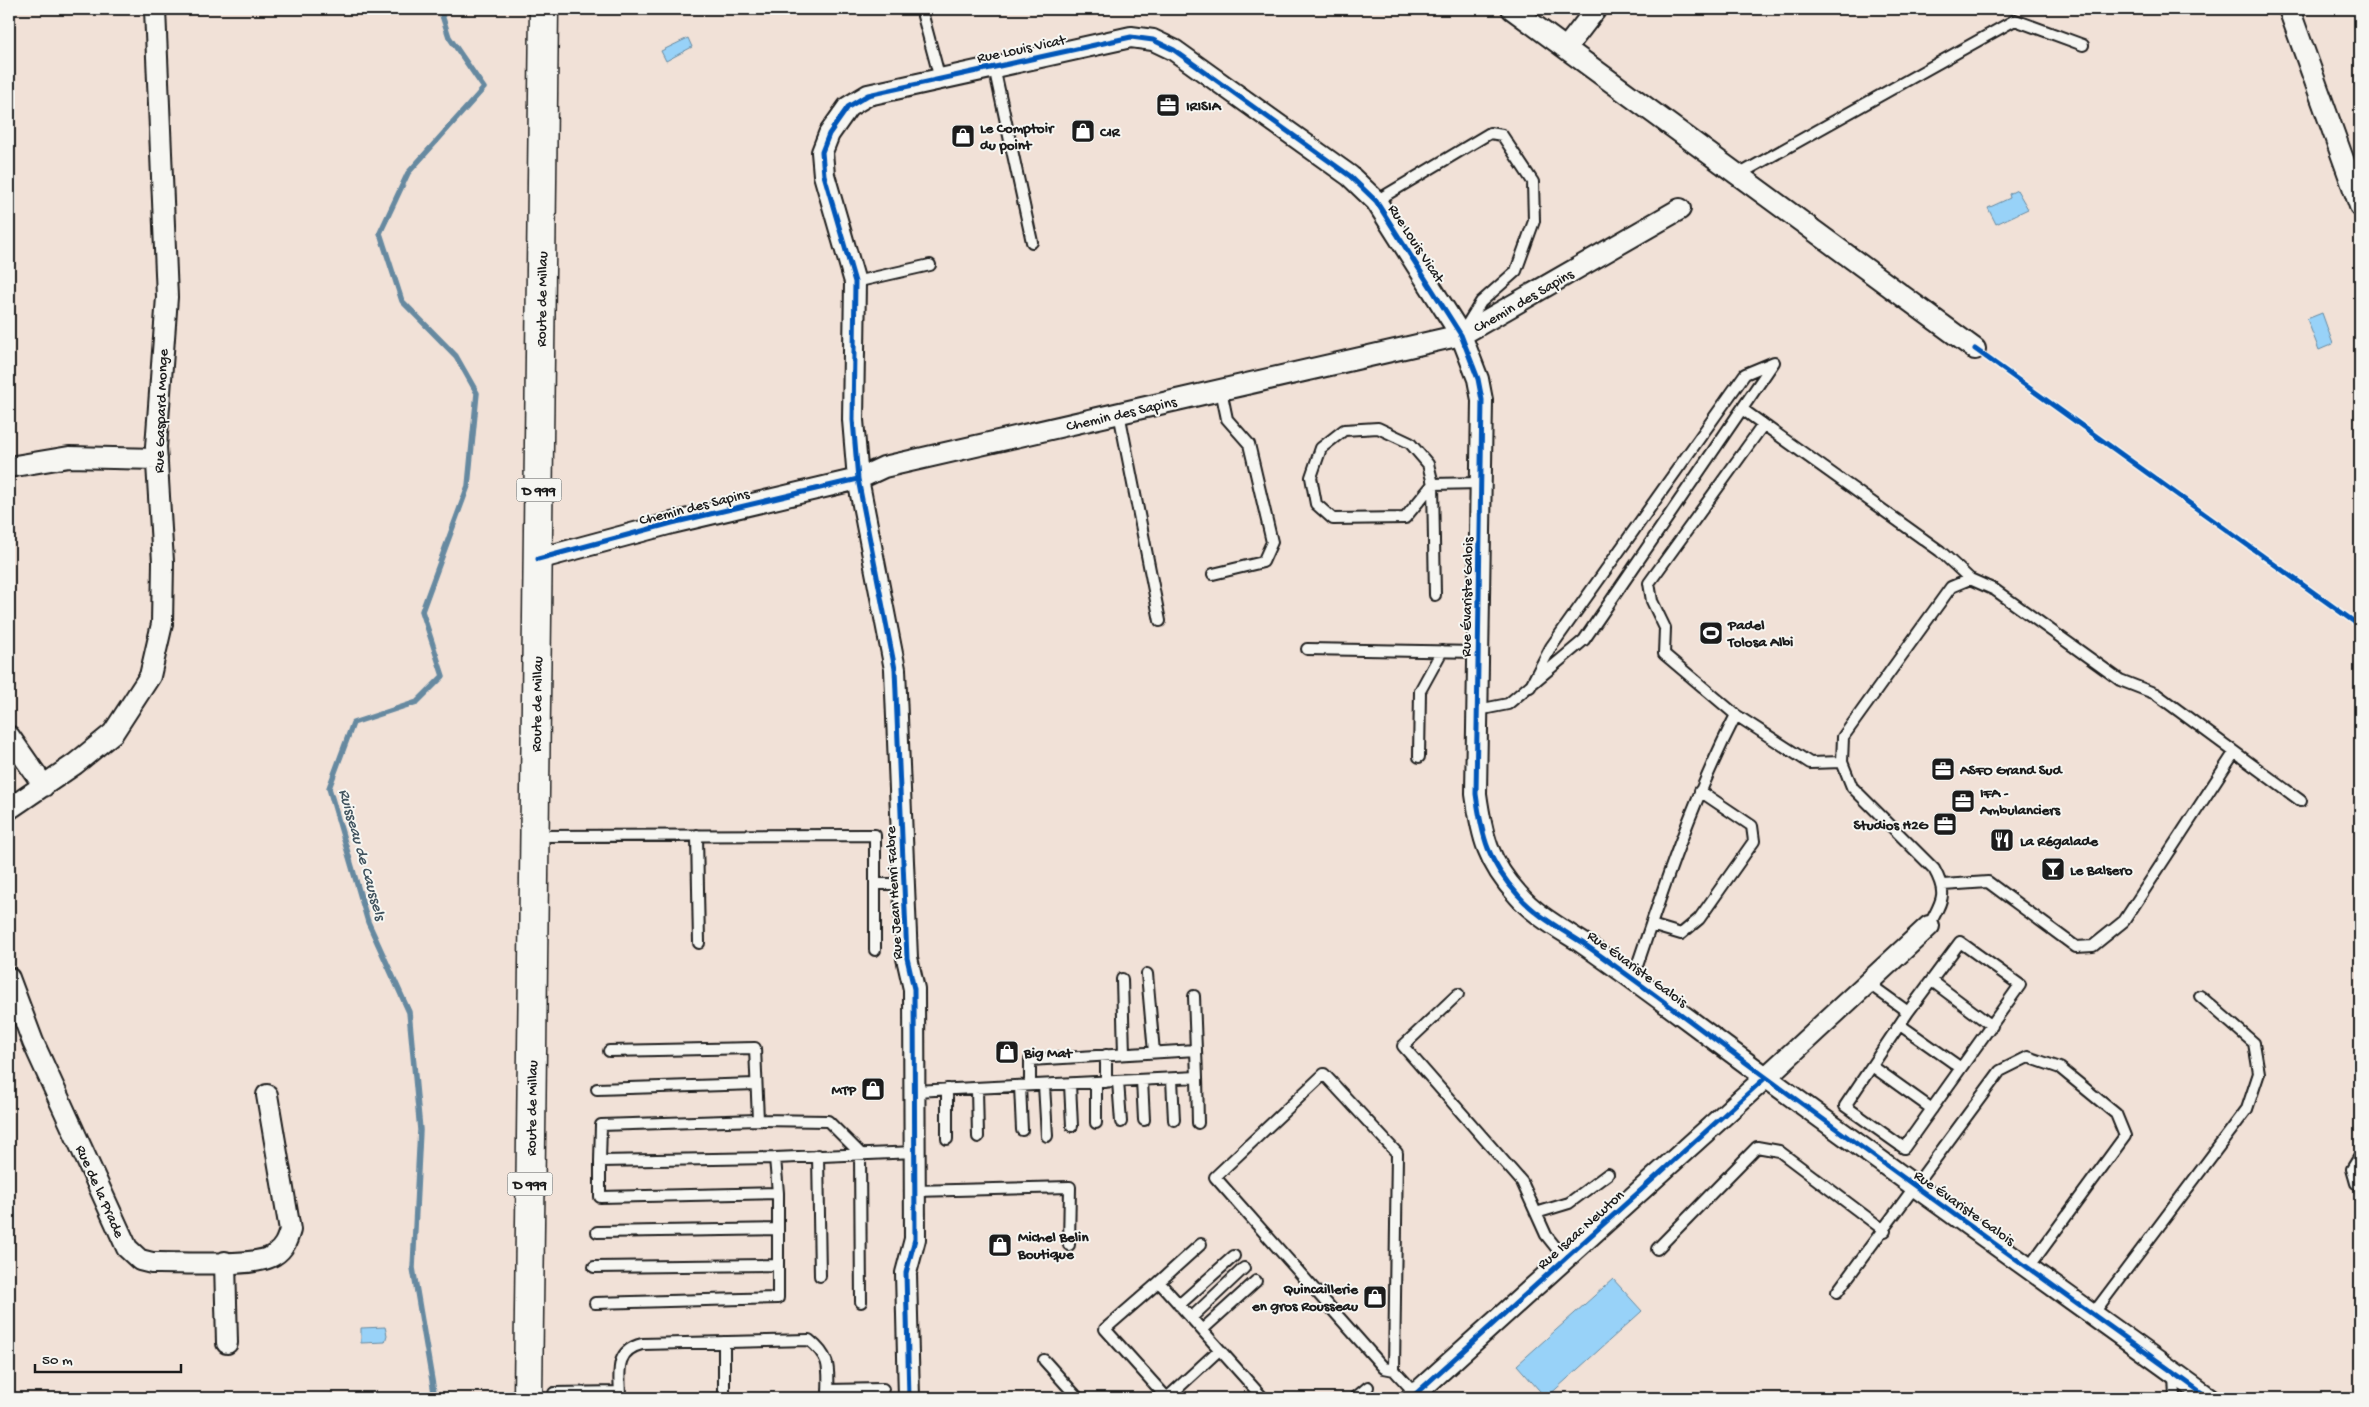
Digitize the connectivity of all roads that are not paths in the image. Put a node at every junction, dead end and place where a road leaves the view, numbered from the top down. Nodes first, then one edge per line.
1 (155, 9) edge
2 (544, 9) edge
3 (1512, 9) edge
4 (1596, 9) edge
5 (2289, 9) edge
6 (922, 16) dead end
7 (2083, 44) dead end
8 (1566, 48) junction
9 (994, 67) junction
10 (940, 79) junction
11 (1737, 176) junction
12 (1376, 201) junction
13 (2360, 206) edge
14 (1680, 209) dead end
15 (1032, 242) dead end
16 (930, 265) dead end
17 (855, 282) junction
18 (1461, 335) junction
19 (1975, 349) dead end
20 (1221, 390) junction
21 (1742, 410) junction
22 (1120, 414) junction
23 (1763, 425) junction
24 (157, 459) junction
25 (9, 467) edge
26 (858, 479) junction
27 (1433, 484) junction
28 (1480, 484) junction
29 (538, 559) junction
30 (1214, 574) dead end
31 (1970, 580) junction
32 (1435, 595) dead end
33 (1160, 621) dead end
34 (1307, 649) dead end
35 (1442, 652) junction
36 (1478, 652) junction
37 (1530, 687) junction
38 (1478, 710) junction
39 (1736, 715) junction
40 (9, 736) edge
41 (2234, 753) junction
42 (1419, 757) dead end
43 (1842, 762) junction
44 (44, 786) junction
45 (1700, 791) junction
46 (2301, 801) dead end
47 (9, 809) edge
48 (698, 835) junction
49 (534, 836) junction
50 (875, 884) junction
51 (904, 884) junction
52 (1943, 885) junction
53 (1651, 926) junction
54 (1928, 926) joint
55 (700, 943) dead end
56 (875, 950) dead end
57 (1147, 974) dead end
58 (9, 978) edge
59 (1633, 978) junction
60 (1122, 979) dead end
61 (1932, 981) junction
62 (1868, 983) junction
63 (1458, 994) dead end
64 (1194, 996) dead end
65 (2200, 996) dead end
66 (1908, 1012) junction
67 (1900, 1025) junction
68 (1992, 1026) junction
69 (1196, 1050) junction
70 (609, 1051) dead end
71 (1154, 1052) junction
72 (1124, 1054) junction
73 (1106, 1055) junction
74 (1872, 1066) junction
75 (1961, 1068) junction
76 (1197, 1078) junction
77 (1766, 1078) junction
78 (1172, 1079) junction
79 (1142, 1080) junction
80 (1118, 1081) junction
81 (1101, 1082) junction
82 (756, 1084) junction
83 (1070, 1084) junction
84 (1030, 1085) junction
85 (1044, 1085) junction
86 (1020, 1086) junction
87 (597, 1088) dead end
88 (977, 1088) junction
89 (947, 1089) junction
90 (915, 1091) junction
91 (267, 1095) dead end
92 (1932, 1109) junction
93 (758, 1120) junction
94 (1144, 1120) dead end
95 (1174, 1120) dead end
96 (1096, 1122) dead end
97 (1121, 1122) dead end
98 (1198, 1123) dead end
99 (1072, 1126) dead end
100 (1022, 1130) dead end
101 (1047, 1136) dead end
102 (978, 1137) dead end
103 (947, 1139) dead end
104 (915, 1152) junction
105 (860, 1153) junction
106 (818, 1156) junction
107 (2360, 1156) edge
108 (775, 1158) junction
109 (600, 1161) junction
110 (1608, 1174) dead end
111 (2360, 1186) edge
112 (1916, 1187) junction
113 (915, 1191) junction
114 (778, 1193) junction
115 (1536, 1214) junction
116 (778, 1229) junction
117 (1885, 1230) junction
118 (597, 1232) dead end
119 (1202, 1244) dead end
120 (1069, 1245) dead end
121 (1657, 1249) dead end
122 (1234, 1256) dead end
123 (1565, 1259) junction
124 (225, 1262) junction
125 (778, 1265) junction
126 (594, 1267) dead end
127 (2029, 1267) junction
128 (1244, 1268) dead end
129 (820, 1276) dead end
130 (1256, 1281) dead end
131 (1158, 1282) junction
132 (1838, 1292) dead end
133 (861, 1302) dead end
134 (595, 1303) dead end
135 (1179, 1305) junction
136 (2093, 1314) junction
137 (1191, 1318) junction
138 (1202, 1330) junction
139 (724, 1342) junction
140 (227, 1343) dead end
141 (1219, 1350) junction
142 (1044, 1360) dead end
143 (1394, 1370) junction
144 (2174, 1373) junction
145 (1368, 1387) dead end
146 (883, 1389) dead end
147 (828, 1394) edge
148 (541, 1395) edge
149 (620, 1395) edge
150 (1414, 1396) edge
151 (724, 1398) edge
152 (909, 1398) edge
153 (1078, 1398) edge
154 (1167, 1398) edge
155 (1263, 1398) edge
156 (1355, 1398) edge
157 (2174, 1398) edge
158 (2209, 1398) edge

1 - 24 street, Rue Gaspard Monge
2 - 29 main road, Route de Millau / D 999
3 - 8 street
4 - 8 street
5 - 13 street
6 - 10 lane
7 - 11 lane
8 - 11 street
9 - 10 street, Rue Louis Vicat
9 - 12 street, Rue Louis Vicat
9 - 15 lane
10 - 17 street, Rue Louis Vicat
11 - 19 street
12 - 18 street, Rue Louis Vicat
12 - 18 lane
14 - 18 street, Chemin des Sapins
16 - 17 lane
17 - 26 street, Rue Louis Vicat
18 - 20 street, Chemin des Sapins
18 - 28 street, Rue Évariste Galois
20 - 22 street, Chemin des Sapins
20 - 30 lane
21 - 23 lane
21 - 37 lane
21 - 37 lane
22 - 26 street, Chemin des Sapins
22 - 33 lane
23 - 31 lane
23 - 39 lane
24 - 25 street
24 - 44 street, Rue Gaspard Monge
26 - 29 street, Chemin des Sapins
26 - 51 street, Rue Jean Henri Fabre
27 - 27 lane
27 - 28 lane
27 - 32 lane
28 - 36 street, Rue Évariste Galois
29 - 49 main road, Route de Millau / D 999
31 - 41 lane
31 - 43 lane
34 - 35 lane
35 - 36 lane
35 - 42 lane
36 - 38 street, Rue Évariste Galois
37 - 38 lane
38 - 59 street, Rue Évariste Galois
39 - 43 lane
39 - 45 lane
40 - 44 street
41 - 46 lane
41 - 52 lane
43 - 52 lane
44 - 47 street, Rue Gaspard Monge
45 - 53 lane
45 - 53 lane
48 - 49 lane
48 - 50 lane
48 - 55 lane
49 - 148 main road, Route de Millau / D 999
50 - 51 lane
50 - 56 lane
51 - 90 street, Rue Jean Henri Fabre
52 - 54 lane
53 - 59 lane
54 - 62 street, Rue Isaac Newton
57 - 71 lane
58 - 124 street, Rue de la Prade
59 - 77 street, Rue Évariste Galois
60 - 72 lane
61 - 66 lane
61 - 68 lane
61 - 68 lane
62 - 66 lane
62 - 77 street, Rue Isaac Newton
63 - 115 lane
64 - 69 lane
65 - 136 lane
66 - 67 lane
67 - 74 lane
67 - 75 lane
68 - 75 lane
69 - 71 lane
69 - 76 lane
70 - 82 lane
71 - 72 lane
72 - 73 lane
73 - 81 lane
73 - 84 lane
74 - 92 lane
74 - 92 lane
75 - 92 lane
76 - 78 lane
76 - 98 lane
77 - 112 street, Rue Évariste Galois
77 - 123 street, Rue Isaac Newton
78 - 79 lane
78 - 95 lane
79 - 80 lane
79 - 94 lane
80 - 81 lane
80 - 97 lane
81 - 83 lane
81 - 96 lane
82 - 87 lane
82 - 93 lane
83 - 85 lane
83 - 99 lane
84 - 85 lane
84 - 86 lane
85 - 101 lane
86 - 88 lane
86 - 100 lane
88 - 89 lane
88 - 102 lane
89 - 90 lane
89 - 103 lane
90 - 104 street, Rue Jean Henri Fabre
91 - 124 street, Rue de la Prade
93 - 105 lane
93 - 109 lane
104 - 105 lane
104 - 113 street, Rue Jean Henri Fabre
105 - 106 lane
105 - 133 lane
106 - 108 lane
106 - 129 lane
107 - 111 lane
108 - 109 lane
108 - 114 lane
109 - 114 lane
110 - 115 lane
112 - 117 lane
112 - 127 street, Rue Évariste Galois
112 - 127 lane
113 - 120 lane
113 - 152 street, Rue Jean Henri Fabre
114 - 116 lane
115 - 123 lane
116 - 118 lane
116 - 125 lane
117 - 121 lane
117 - 132 lane
119 - 131 lane
122 - 135 lane
123 - 150 street, Rue Isaac Newton
124 - 140 street
125 - 126 lane
125 - 134 lane
127 - 136 street, Rue Évariste Galois
128 - 137 lane
130 - 138 lane
131 - 135 lane
131 - 154 lane
135 - 137 lane
136 - 144 street, Rue Évariste Galois
137 - 138 lane
138 - 141 lane
139 - 147 lane
139 - 149 lane
139 - 151 lane
141 - 154 lane
141 - 155 lane
142 - 153 lane
143 - 143 lane
143 - 150 lane
144 - 157 lane
144 - 158 street, Rue Évariste Galois
145 - 156 lane
146 - 147 lane
148 - 149 lane

